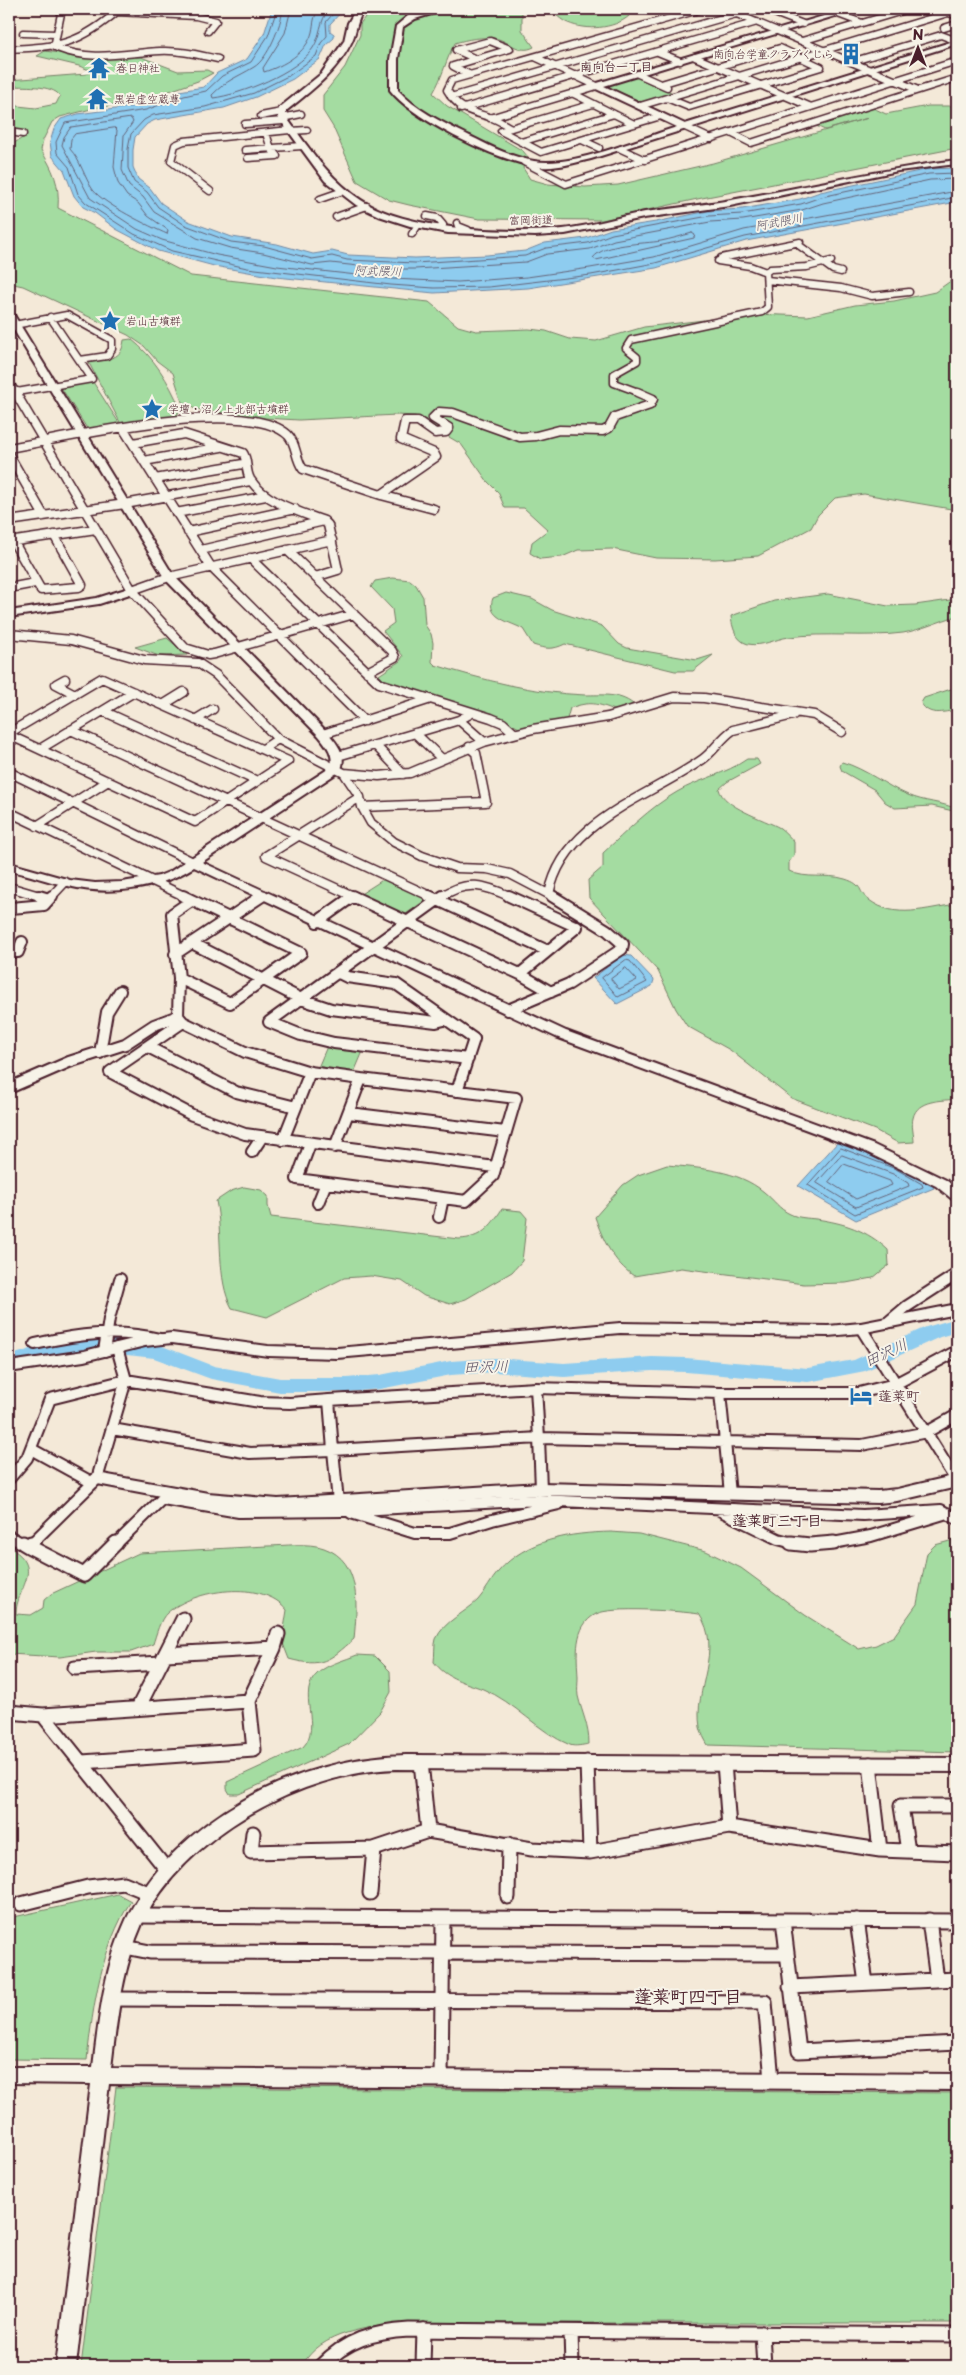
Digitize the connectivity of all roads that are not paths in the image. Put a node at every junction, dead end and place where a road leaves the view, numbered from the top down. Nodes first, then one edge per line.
1 (62, 9) edge
2 (360, 9) edge
3 (444, 9) edge
4 (702, 9) edge
5 (725, 9) edge
6 (764, 9) edge
7 (803, 9) edge
8 (854, 9) edge
9 (909, 9) edge
10 (938, 9) edge
11 (118, 10) edge
12 (948, 13) junction
13 (736, 14) junction
14 (838, 14) junction
15 (781, 15) junction
16 (957, 16) edge
17 (757, 22) junction
18 (866, 22) junction
19 (803, 24) junction
20 (876, 24) dead end
21 (957, 24) edge
22 (884, 27) dead end
23 (944, 28) dead end
24 (628, 30) junction
25 (891, 30) junction
26 (208, 31) dead end
27 (778, 32) junction
28 (23, 33) dead end
29 (56, 34) junction
30 (648, 39) junction
31 (802, 41) junction
32 (957, 42) edge
33 (57, 47) junction
34 (9, 48) edge
35 (668, 48) junction
36 (188, 49) dead end
37 (824, 51) junction
38 (181, 52) junction
39 (209, 52) dead end
40 (658, 52) junction
41 (9, 54) edge
42 (196, 54) junction
43 (496, 54) junction
44 (534, 57) junction
45 (695, 57) junction
46 (801, 58) junction
47 (218, 59) dead end
48 (476, 59) junction
49 (680, 61) junction
50 (957, 61) edge
51 (514, 62) junction
52 (851, 62) junction
53 (555, 66) junction
54 (718, 67) junction
55 (869, 70) junction
56 (638, 74) junction
57 (470, 75) junction
58 (576, 76) junction
59 (739, 76) junction
60 (956, 79) edge
61 (895, 81) junction
62 (661, 84) junction
63 (597, 86) junction
64 (760, 86) junction
65 (918, 90) junction
66 (572, 94) junction
67 (681, 94) junction
68 (784, 96) junction
69 (451, 97) junction
70 (667, 98) junction
71 (593, 104) junction
72 (640, 106) junction
73 (813, 107) junction
74 (461, 109) junction
75 (823, 109) dead end
76 (830, 112) dead end
77 (301, 114) dead end
78 (614, 114) junction
79 (261, 116) dead end
80 (661, 116) junction
81 (837, 116) junction
82 (282, 117) junction
83 (490, 118) junction
84 (245, 124) dead end
85 (634, 124) junction
86 (686, 127) junction
87 (511, 128) junction
88 (308, 130) dead end
89 (290, 131) junction
90 (9, 132) edge
91 (266, 133) junction
92 (731, 133) junction
93 (22, 134) dead end
94 (233, 136) junction
95 (711, 139) junction
96 (582, 140) junction
97 (521, 142) junction
98 (230, 144) dead end
99 (302, 146) junction
100 (599, 148) dead end
101 (271, 149) junction
102 (621, 149) dead end
103 (245, 150) dead end
104 (248, 158) dead end
105 (645, 160) junction
106 (524, 162) junction
107 (957, 162) edge
108 (210, 191) dead end
109 (343, 191) junction
110 (320, 199) dead end
111 (366, 206) junction
112 (427, 216) dead end
113 (336, 217) dead end
114 (457, 223) dead end
115 (418, 225) junction
116 (440, 228) junction
117 (468, 230) junction
118 (412, 234) dead end
119 (831, 261) dead end
120 (823, 263) junction
121 (796, 267) junction
122 (766, 272) junction
123 (841, 272) dead end
124 (767, 280) junction
125 (804, 285) junction
126 (909, 292) dead end
127 (50, 317) junction
128 (10, 322) edge
129 (80, 360) junction
130 (9, 381) edge
131 (53, 386) junction
132 (12, 393) edge
133 (123, 428) junction
134 (84, 435) junction
135 (44, 442) junction
136 (133, 442) junction
137 (223, 446) junction
138 (9, 448) edge
139 (9, 455) edge
140 (144, 461) junction
141 (243, 464) junction
142 (155, 479) junction
143 (250, 481) junction
144 (381, 495) junction
145 (266, 496) junction
146 (166, 497) junction
147 (124, 504) junction
148 (295, 509) junction
149 (434, 509) dead end
150 (85, 510) junction
151 (176, 513) junction
152 (44, 516) junction
153 (9, 521) edge
154 (324, 522) junction
155 (96, 529) junction
156 (188, 532) junction
157 (54, 535) junction
158 (332, 540) junction
159 (11, 542) edge
160 (201, 550) junction
161 (287, 550) junction
162 (250, 558) junction
163 (211, 567) junction
164 (169, 577) junction
165 (315, 577) junction
166 (35, 583) junction
167 (9, 588) edge
168 (132, 590) junction
169 (9, 614) edge
170 (354, 614) junction
171 (319, 624) junction
172 (9, 634) edge
173 (278, 636) junction
174 (238, 647) junction
175 (367, 672) junction
176 (64, 679) dead end
177 (134, 692) junction
178 (184, 692) dead end
179 (75, 694) junction
180 (428, 700) junction
181 (163, 705) junction
182 (213, 709) dead end
183 (103, 711) junction
184 (797, 712) junction
185 (472, 713) junction
186 (195, 720) junction
187 (459, 720) junction
188 (365, 721) junction
189 (71, 730) junction
190 (842, 732) dead end
191 (415, 733) junction
192 (514, 733) junction
193 (9, 734) edge
194 (323, 734) junction
195 (278, 739) junction
196 (484, 742) junction
197 (375, 745) junction
198 (469, 747) junction
199 (40, 749) junction
200 (263, 749) junction
201 (338, 756) junction
202 (442, 759) junction
203 (340, 771) junction
204 (9, 772) edge
205 (403, 774) junction
206 (257, 780) junction
207 (108, 781) junction
208 (360, 797) junction
209 (227, 801) junction
210 (73, 803) junction
211 (362, 807) junction
212 (11, 815) edge
213 (264, 819) junction
214 (37, 826) junction
215 (300, 835) junction
216 (193, 862) junction
217 (9, 867) edge
218 (150, 881) junction
219 (64, 882) junction
220 (9, 887) edge
221 (550, 894) junction
222 (264, 895) junction
223 (352, 897) junction
224 (49, 899) junction
225 (439, 900) junction
226 (191, 901) junction
227 (11, 908) dead end
228 (228, 919) junction
229 (317, 922) junction
230 (408, 922) junction
231 (22, 942) dead end
232 (192, 943) junction
233 (374, 947) junction
234 (548, 951) junction
235 (9, 952) edge
236 (175, 954) junction
237 (339, 973) junction
238 (520, 974) junction
239 (179, 978) junction
240 (265, 978) junction
241 (120, 991) dead end
242 (552, 992) junction
243 (301, 998) junction
244 (508, 1010) junction
245 (180, 1019) junction
246 (444, 1020) junction
247 (148, 1047) junction
248 (100, 1053) junction
249 (468, 1059) junction
250 (310, 1072) junction
251 (361, 1078) junction
252 (9, 1088) edge
253 (457, 1091) junction
254 (296, 1107) junction
255 (348, 1113) junction
256 (505, 1132) junction
257 (262, 1137) junction
258 (283, 1140) junction
259 (310, 1144) junction
260 (335, 1147) junction
261 (252, 1152) dead end
262 (496, 1167) junction
263 (326, 1183) junction
264 (957, 1196) edge
265 (443, 1198) junction
266 (318, 1204) dead end
267 (440, 1217) dead end
268 (957, 1274) edge
269 (120, 1279) dead end
270 (957, 1309) edge
271 (886, 1323) junction
272 (861, 1328) junction
273 (107, 1331) junction
274 (160, 1339) junction
275 (35, 1344) dead end
276 (111, 1349) junction
277 (957, 1351) edge
278 (9, 1367) edge
279 (126, 1380) junction
280 (895, 1384) junction
281 (536, 1388) junction
282 (720, 1392) junction
283 (329, 1400) junction
284 (957, 1415) edge
285 (112, 1429) junction
286 (927, 1432) junction
287 (539, 1438) junction
288 (725, 1442) junction
289 (31, 1449) junction
290 (334, 1450) junction
291 (9, 1479) edge
292 (95, 1481) junction
293 (957, 1481) edge
294 (541, 1489) junction
295 (730, 1494) junction
296 (166, 1496) junction
297 (570, 1502) junction
298 (340, 1506) junction
299 (715, 1508) junction
300 (947, 1513) junction
301 (957, 1519) edge
302 (9, 1536) edge
303 (28, 1546) junction
304 (183, 1618) dead end
305 (278, 1634) dead end
306 (274, 1648) junction
307 (163, 1658) junction
308 (75, 1668) dead end
309 (249, 1701) junction
310 (138, 1708) junction
311 (9, 1712) edge
312 (43, 1715) junction
313 (82, 1762) junction
314 (421, 1762) junction
315 (586, 1762) junction
316 (724, 1763) junction
317 (870, 1764) junction
318 (957, 1765) edge
319 (957, 1806) edge
320 (729, 1827) junction
321 (428, 1831) junction
322 (253, 1833) dead end
323 (509, 1844) junction
324 (374, 1849) junction
325 (880, 1850) junction
326 (908, 1851) junction
327 (590, 1852) junction
328 (957, 1853) edge
329 (168, 1870) junction
330 (370, 1893) dead end
331 (151, 1894) junction
332 (508, 1897) dead end
333 (21, 1904) dead end
334 (138, 1916) junction
335 (443, 1918) junction
336 (783, 1920) junction
337 (857, 1920) junction
338 (929, 1920) junction
339 (957, 1920) edge
340 (124, 1948) junction
341 (443, 1951) junction
342 (787, 1954) junction
343 (957, 1979) edge
344 (937, 1980) junction
345 (866, 1983) junction
346 (790, 1986) junction
347 (111, 1999) junction
348 (443, 2000) junction
349 (957, 2043) edge
350 (103, 2074) junction
351 (9, 2075) edge
352 (441, 2077) junction
353 (772, 2080) junction
354 (957, 2082) edge
355 (424, 2330) junction
356 (571, 2332) junction
357 (762, 2334) junction
358 (957, 2334) edge
359 (66, 2366) edge
360 (320, 2366) edge
361 (423, 2366) edge
362 (572, 2366) edge
363 (764, 2366) edge

1 - 29 street
2 - 82 street
3 - 106 street
4 - 24 street
5 - 13 street
6 - 15 street
7 - 15 street
8 - 14 street
9 - 18 street
10 - 12 street
11 - 26 street
11 - 33 street
12 - 16 street
12 - 25 street
13 - 17 street
13 - 30 street
14 - 18 street
14 - 19 street
15 - 19 street
17 - 27 street
17 - 35 street
18 - 20 street
18 - 31 street
19 - 27 street
21 - 23 street
22 - 25 street
24 - 30 street
24 - 44 street
25 - 37 street
27 - 31 street
27 - 45 street
28 - 29 street
29 - 33 street
30 - 35 street
30 - 53 street
31 - 37 street
32 - 52 street
32 - 55 street
33 - 34 street
33 - 38 street
33 - 41 street
35 - 40 street
36 - 38 street
37 - 46 street
37 - 52 street
38 - 42 street
39 - 42 street
40 - 49 street
40 - 58 street
42 - 47 street
43 - 48 street
43 - 48 street
43 - 51 street
44 - 51 street
44 - 53 street
45 - 49 street
45 - 54 street
46 - 54 street
46 - 59 street
46 - 64 street
48 - 57 street
49 - 56 street
50 - 61 street
51 - 57 street
52 - 55 street
53 - 58 street
53 - 69 street
54 - 59 street
54 - 62 street
55 - 61 street
55 - 68 street
56 - 62 street
56 - 63 street
57 - 69 street
58 - 63 street
58 - 74 street
59 - 64 street
59 - 67 street
60 - 65 street
61 - 65 street
61 - 73 street
62 - 67 street
63 - 66 street
63 - 72 street
64 - 68 street
64 - 70 street
65 - 81 street
66 - 71 street
66 - 83 street
67 - 70 street
68 - 73 street
68 - 86 street
69 - 74 street
70 - 72 street
71 - 78 street
71 - 87 street
72 - 80 street
73 - 75 street
73 - 92 street
74 - 83 street
76 - 81 street
77 - 82 street
78 - 85 street
78 - 97 street
79 - 82 street
80 - 85 street
80 - 86 street
81 - 92 street
82 - 84 street
82 - 89 street, 富岡街道
83 - 87 street
85 - 96 street
86 - 95 street
86 - 106 street
87 - 97 street
88 - 89 street
89 - 91 street
89 - 99 street, 富岡街道
90 - 93 street
91 - 94 street
91 - 101 street
92 - 95 street
94 - 98 street
94 - 108 street
95 - 105 street
96 - 97 street
96 - 100 street
99 - 101 street
99 - 109 street, 富岡街道
101 - 103 street
101 - 104 street
102 - 105 street
105 - 106 street
107 - 117 street, 富岡街道
109 - 110 street
109 - 111 street, 富岡街道
111 - 113 street
111 - 115 street, 富岡街道
112 - 116 street
114 - 117 street
115 - 116 street, 富岡街道
115 - 118 street
116 - 117 street, 富岡街道
119 - 120 street
120 - 121 street
120 - 122 street
120 - 123 street
121 - 122 street
121 - 125 street
122 - 124 street
124 - 125 street
124 - 144 street
125 - 126 street
127 - 128 street
127 - 129 street
127 - 129 street
128 - 131 street
129 - 131 street
130 - 132 street
131 - 132 street
131 - 134 street
132 - 135 street
133 - 134 street
133 - 136 street
133 - 144 street
134 - 135 street
134 - 147 street
135 - 138 street
135 - 150 street
136 - 137 street
136 - 140 street
137 - 140 street
137 - 141 street
139 - 152 street
140 - 142 street
141 - 142 street
141 - 143 street
142 - 146 street
143 - 145 street
143 - 146 street
144 - 149 street
145 - 148 street
145 - 151 street
146 - 147 street
146 - 151 street
147 - 150 street
147 - 164 street
148 - 154 street
148 - 156 street
150 - 152 street
150 - 155 street
151 - 156 street
152 - 153 street
154 - 158 street
154 - 160 street
155 - 157 street
155 - 168 street
156 - 160 street
157 - 159 street
157 - 166 street
158 - 161 street
158 - 165 street
159 - 166 street
160 - 163 street
161 - 162 street
161 - 165 street
162 - 163 street
162 - 171 street
163 - 164 street
163 - 173 street
164 - 168 street
164 - 174 street
165 - 170 street
166 - 167 street
168 - 169 street
168 - 174 street
170 - 171 street
170 - 175 street
171 - 173 street
171 - 175 street
172 - 195 street
173 - 174 street
173 - 188 street
174 - 194 street
175 - 180 street
176 - 179 street
177 - 179 street
177 - 181 street
177 - 183 street
178 - 181 street
179 - 193 street
180 - 185 street
180 - 188 street
181 - 186 street
182 - 186 street
183 - 189 street
183 - 206 street
184 - 190 street
184 - 192 street
184 - 221 street
185 - 187 street
185 - 192 street
186 - 200 street
187 - 191 street
187 - 196 street
188 - 194 street
189 - 199 street
189 - 209 street
191 - 197 street
191 - 202 street
192 - 196 street
193 - 199 street
194 - 201 street
195 - 200 street
195 - 203 street
196 - 198 street
197 - 201 street
197 - 205 street
198 - 202 street
198 - 211 street
199 - 207 street
200 - 206 street
201 - 203 street
202 - 205 street
203 - 205 street
203 - 208 street
203 - 213 street
204 - 210 street
206 - 209 street
207 - 209 street
207 - 210 street
208 - 211 street
208 - 215 street
209 - 213 street
210 - 214 street
210 - 216 street
211 - 221 street
212 - 214 street
213 - 215 street
213 - 216 street
214 - 218 street
215 - 223 street
215 - 225 street
216 - 218 street
216 - 222 street
217 - 219 street
218 - 219 street
218 - 226 street
219 - 224 street
220 - 224 street
221 - 242 street
222 - 228 street
222 - 229 street
223 - 229 street
223 - 230 street
224 - 227 street
225 - 230 street
225 - 234 street
225 - 234 street
226 - 228 street
226 - 236 street
228 - 232 street
228 - 240 street
229 - 233 street
230 - 233 street
230 - 238 street
231 - 235 street
232 - 236 street
232 - 240 street
233 - 237 street
233 - 244 street
234 - 238 street
236 - 239 street
237 - 243 street
237 - 246 street
238 - 242 street
239 - 240 street
239 - 245 street
240 - 243 street
241 - 248 street
242 - 244 street
243 - 246 street
243 - 249 street
244 - 264 street
245 - 247 street
245 - 248 street
245 - 250 street
246 - 249 street
247 - 254 street
247 - 257 street
248 - 252 street
249 - 253 street
250 - 251 street
250 - 254 street
251 - 253 street
251 - 255 street
253 - 256 street
254 - 258 street
255 - 256 street
255 - 260 street
256 - 262 street
257 - 258 street
257 - 261 street
258 - 259 street
259 - 260 street
259 - 263 street
260 - 262 street
262 - 265 street
263 - 265 street
263 - 266 street
265 - 267 street
268 - 271 street
269 - 273 street
270 - 271 street
271 - 272 street
272 - 274 street
272 - 280 street
273 - 274 street
273 - 275 street
273 - 276 street
274 - 276 street
276 - 278 street
276 - 279 street
277 - 280 street
279 - 283 street
279 - 285 street
279 - 289 street
280 - 282 street
280 - 286 street
281 - 282 street
281 - 283 street
281 - 287 street
282 - 288 street
283 - 290 street
284 - 286 street
285 - 290 street
285 - 292 street
286 - 288 street
286 - 293 street
287 - 288 street
287 - 290 street
287 - 294 street
288 - 295 street
289 - 291 street
289 - 292 street
290 - 298 street
292 - 296 street
292 - 303 street
293 - 295 street
294 - 295 street
294 - 298 street
296 - 298 street
296 - 303 street
297 - 298 street
297 - 298 street
297 - 299 street
299 - 300 street
299 - 300 street
300 - 301 street
302 - 303 street
304 - 307 street
305 - 306 street
306 - 307 street
306 - 309 street
307 - 308 street
307 - 310 street
309 - 310 street
309 - 313 street
310 - 312 street
311 - 312 street
312 - 313 street
313 - 329 street
314 - 315 street
314 - 321 street
314 - 329 street
315 - 316 street
315 - 327 street
316 - 317 street
316 - 320 street
317 - 318 street
317 - 325 street
319 - 326 street
320 - 325 street
320 - 327 street
321 - 323 street
321 - 324 street
322 - 324 street
323 - 327 street
323 - 332 street
324 - 330 street
325 - 326 street
326 - 328 street
329 - 331 street
331 - 333 street
331 - 334 street
334 - 335 street
334 - 340 street
335 - 336 street
335 - 341 street
336 - 337 street
336 - 342 street
337 - 338 street
337 - 345 street
338 - 339 street
338 - 344 street
340 - 341 street
340 - 347 street
341 - 342 street
341 - 348 street
342 - 346 street
343 - 344 street
344 - 345 street
345 - 346 street
346 - 349 street
347 - 348 street
347 - 350 street
348 - 352 street
348 - 353 street
350 - 351 street
350 - 352 street
350 - 359 street
352 - 353 street
353 - 354 street
355 - 356 street
355 - 360 street
355 - 361 street
356 - 357 street
356 - 362 street
357 - 358 street
357 - 363 street

